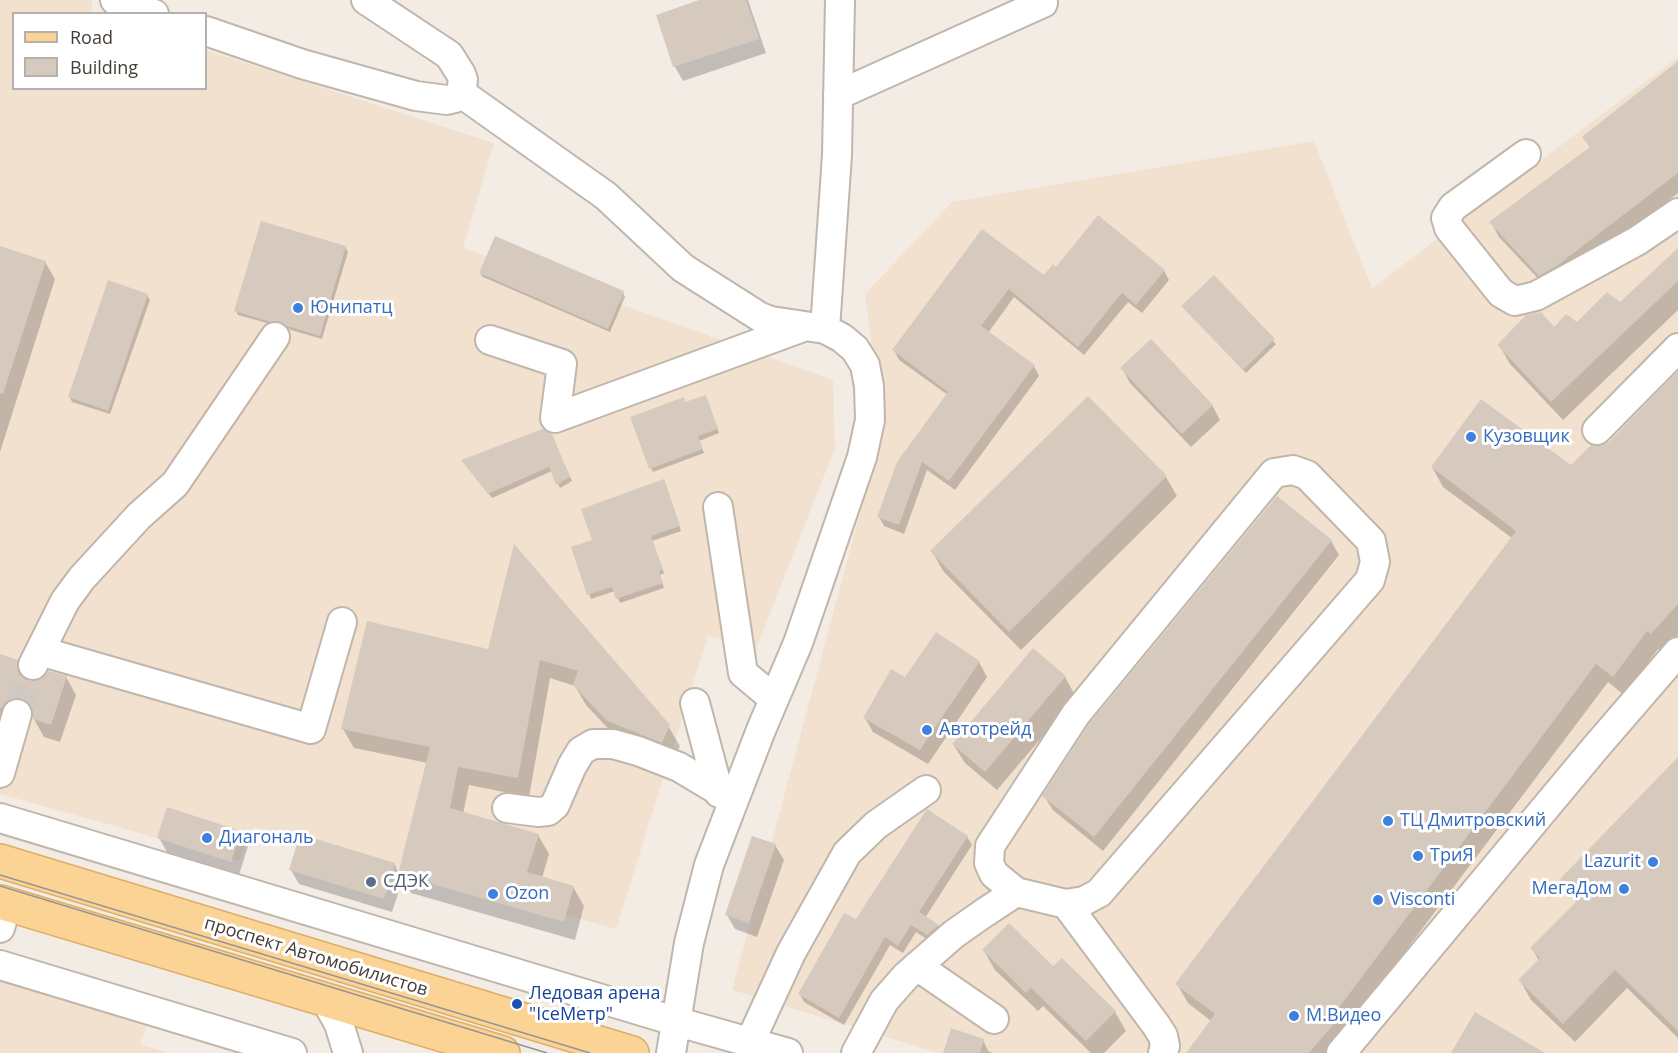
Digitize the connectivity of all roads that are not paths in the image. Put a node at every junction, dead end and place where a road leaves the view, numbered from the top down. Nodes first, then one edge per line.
1 (115, 0) edge
2 (366, 0) edge
3 (840, 0) edge
4 (1043, 3) dead end
5 (148, 12) edge
6 (207, 31) edge
7 (461, 93) junction
8 (838, 95) junction
9 (1527, 154) dead end
10 (1678, 213) edge
11 (815, 328) junction
12 (275, 337) dead end
13 (490, 340) dead end
14 (1678, 348) edge
15 (1598, 430) dead end
16 (718, 507) dead end
17 (342, 622) dead end
18 (1678, 652) edge
19 (774, 699) junction
20 (695, 703) dead end
21 (17, 714) tunnel mouth
22 (0, 773) edge
23 (926, 790) dead end
24 (727, 796) junction
25 (0, 798) edge
26 (507, 808) dead end
27 (0, 818) edge
28 (31, 827) junction
29 (8, 864) edge
30 (1016, 892) junction
31 (1066, 904) junction
32 (2, 911) edge
33 (195, 920) junction
34 (184, 956) junction
35 (0, 965) edge
36 (917, 966) junction
37 (325, 999) junction
38 (993, 1019) dead end
39 (678, 1022) junction
40 (750, 1042) junction
41 (292, 1053) edge
42 (348, 1053) edge
43 (503, 1053) edge
44 (632, 1053) edge
45 (671, 1053) edge
46 (788, 1053) edge
47 (856, 1053) edge
48 (1163, 1053) edge
49 (1341, 1053) edge

1 - 5 street
2 - 7 street
3 - 8 street
4 - 8 street
6 - 7 street
7 - 11 street
8 - 11 street
9 - 10 street
11 - 13 street
11 - 19 street
12 - 17 street
14 - 15 street
16 - 19 street
18 - 49 street
19 - 24 street
20 - 24 street
21 - 22 street
23 - 40 street
24 - 26 street
24 - 39 street
25 - 28 street
27 - 28 street
28 - 29 street
28 - 39 street
29 - 33 main road, проспект Автомобилистов
30 - 31 street
30 - 31 street
30 - 36 street
31 - 48 street
32 - 34 main road, проспект Автомобилистов
33 - 34 street
33 - 44 main road, проспект Автомобилистов
34 - 37 main road, проспект Автомобилистов
35 - 41 street
36 - 38 street
36 - 47 street
37 - 42 street
37 - 43 main road, проспект Автомобилистов
39 - 40 street
39 - 45 street
40 - 46 street

